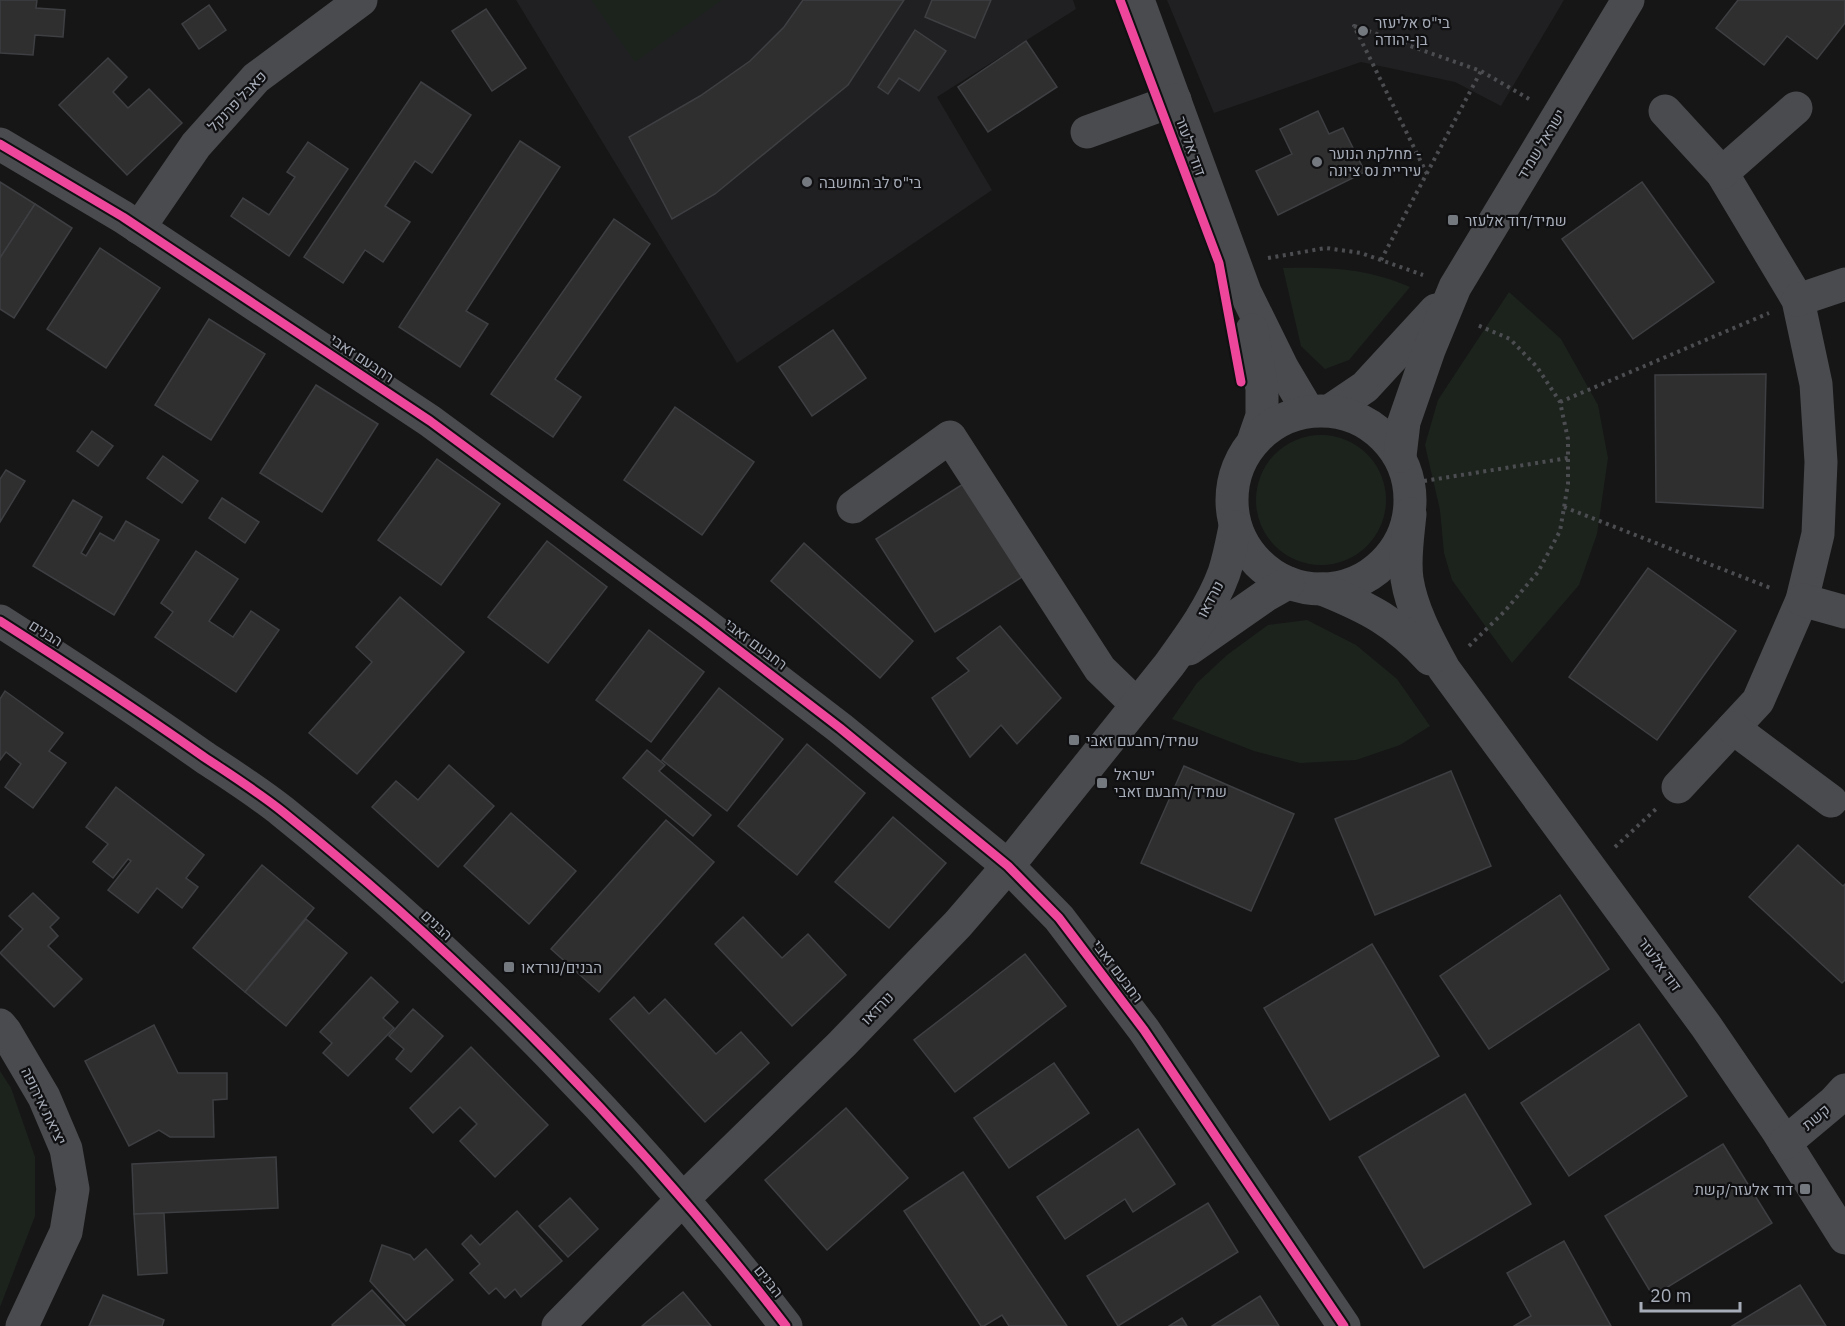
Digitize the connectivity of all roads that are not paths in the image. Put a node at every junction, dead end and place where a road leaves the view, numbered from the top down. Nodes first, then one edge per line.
1 (361, 0) edge
2 (1138, 0) edge
3 (1628, 0) edge
4 (1175, 100) junction
5 (1796, 108) dead end
6 (1665, 111) dead end
7 (1087, 132) dead end
8 (0, 144) edge
9 (1722, 173) junction
10 (139, 228) junction
11 (1240, 278) junction
12 (1845, 284) edge
13 (1450, 299) junction
14 (1798, 300) junction
15 (1319, 411) junction
16 (1254, 439) junction
17 (1406, 484) junction
18 (853, 507) dead end
19 (1235, 527) junction
20 (1288, 583) junction
21 (1322, 590) junction
22 (1802, 600) junction
23 (1845, 612) edge
24 (0, 621) edge
25 (1169, 665) junction
26 (1464, 698) junction
27 (1136, 705) junction
28 (1733, 728) junction
29 (1678, 787) road end
30 (1831, 801) dead end
31 (1008, 866) junction
32 (0, 1025) edge
33 (1845, 1090) edge
34 (1785, 1143) junction
35 (681, 1200) junction
36 (1845, 1238) edge
37 (22, 1326) edge
38 (558, 1326) edge
39 (786, 1326) edge
40 (1344, 1326) edge

1 - 10 street, פאבל פרנקל
2 - 4 street, דוד אלעזר
3 - 13 street, ישראל שמיד
4 - 7 street
4 - 11 street, דוד אלעזר
5 - 9 street
6 - 9 street
8 - 10 street, רחבעם זאבי
9 - 14 street
10 - 31 street, רחבעם זאבי
11 - 15 street, דוד אלעזר
11 - 16 street, דוד אלעזר
12 - 14 street
13 - 15 street, ישראל שמיד
13 - 17 street, ישראל שמיד
14 - 22 street
15 - 16 street
15 - 17 street
16 - 19 street
17 - 21 street
17 - 26 street, דוד אלעזר
18 - 27 street
19 - 20 street
19 - 25 street, נורדאו
20 - 21 street
20 - 25 street, נורדאו
21 - 26 street, דוד אלעזר
22 - 23 street
22 - 28 street
24 - 35 street, הבנים
25 - 27 street, נורדאו
26 - 34 street, דוד אלעזר
27 - 31 street, נורדאו
28 - 29 street
28 - 30 street
31 - 35 street, נורדאו
31 - 40 street, רחבעם זאבי
32 - 37 street, יציאת אירופה
33 - 34 street, קשת
34 - 36 street, דוד אלעזר
35 - 38 street, נורדאו
35 - 39 street, הבנים

